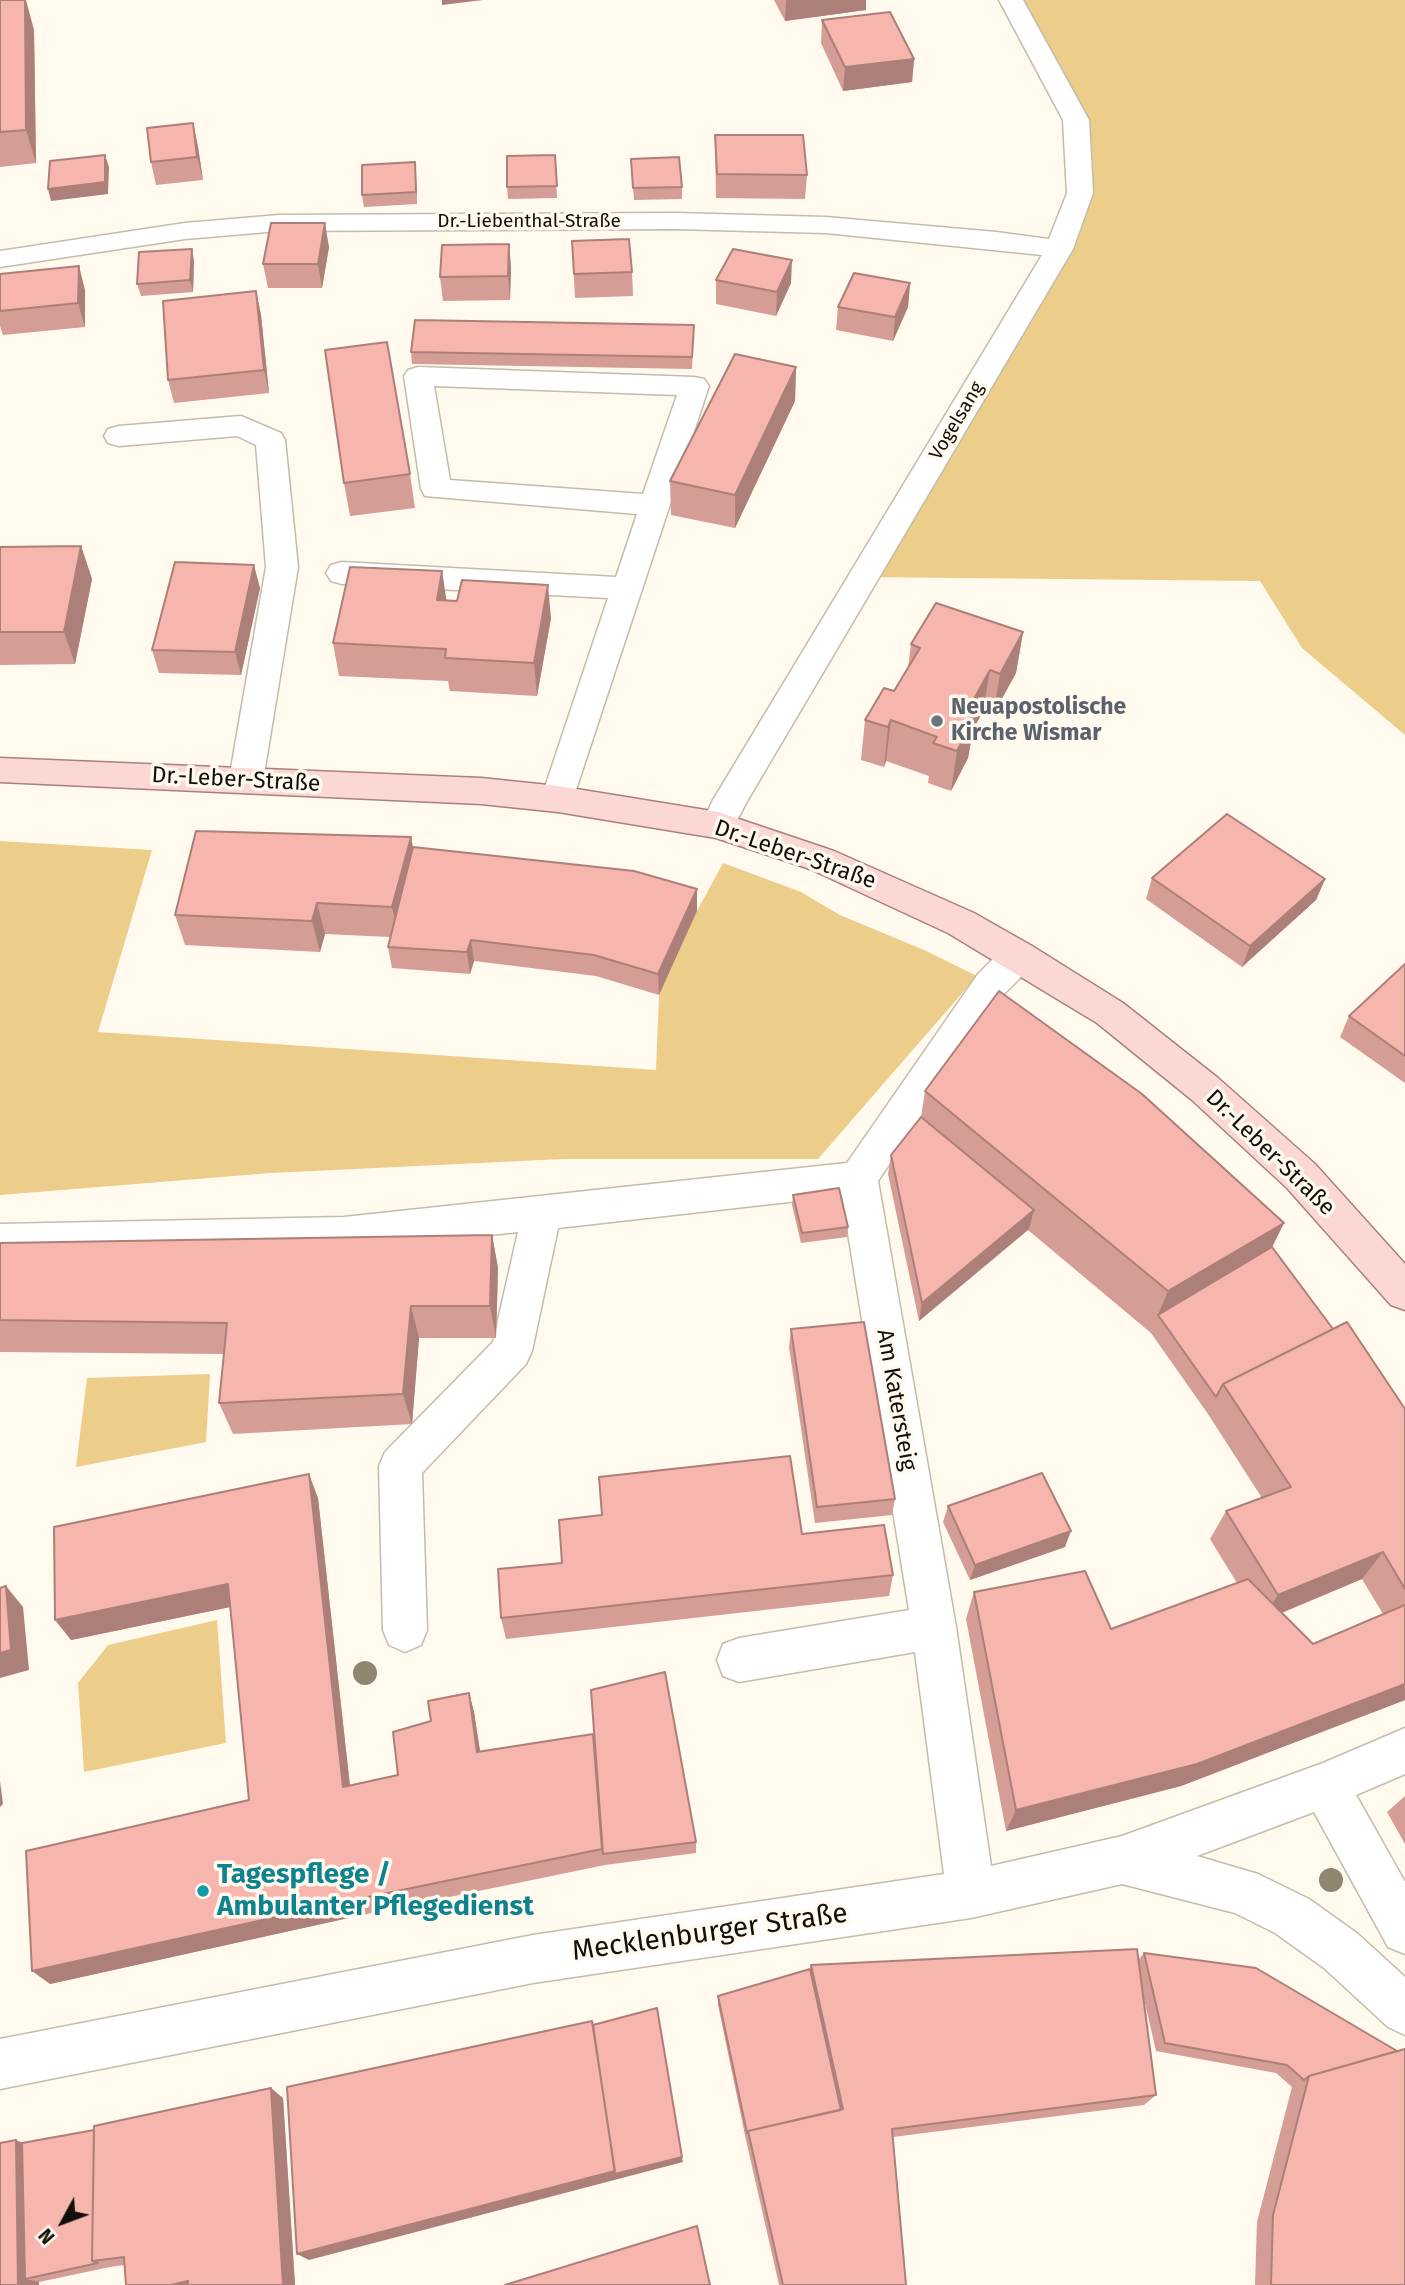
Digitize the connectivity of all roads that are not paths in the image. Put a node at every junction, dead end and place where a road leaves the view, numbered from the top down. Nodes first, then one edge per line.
1 (1011, 0) edge
2 (1059, 249) junction
3 (0, 259) edge
4 (119, 436) dead end
5 (653, 505) junction
6 (342, 573) dead end
7 (626, 588) junction
8 (0, 770) edge
9 (246, 780) junction
10 (558, 799) junction
11 (718, 825) junction
12 (1019, 956) junction
13 (858, 1178) junction
14 (542, 1212) junction
15 (0, 1241) edge
16 (1405, 1292) edge
17 (934, 1627) junction
18 (405, 1630) dead end
19 (739, 1660) dead end
20 (1405, 1751) edge
21 (1325, 1785) junction
22 (1122, 1860) junction
23 (971, 1894) junction
24 (1405, 1930) edge
25 (1405, 2010) edge
26 (0, 2064) edge

1 - 2 street, Vogelsang
2 - 3 street, Dr.-Liebenthal-Straße
2 - 11 street, Vogelsang
4 - 9 street
5 - 5 street
5 - 7 street
6 - 7 street
7 - 10 street
8 - 9 main road, Dr.-Leber-Straße
9 - 10 main road, Dr.-Leber-Straße
10 - 11 main road, Dr.-Leber-Straße
11 - 12 main road, Dr.-Leber-Straße
12 - 13 street
12 - 16 main road, Dr.-Leber-Straße
13 - 14 street
13 - 17 street, Am Katersteig
14 - 15 street
14 - 18 street
17 - 19 street
17 - 23 street, Am Katersteig
20 - 21 street, Mecklenburger Straße
21 - 22 street, Mecklenburger Straße
21 - 24 street
22 - 23 street, Mecklenburger Straße
22 - 25 street
23 - 26 street, Mecklenburger Straße

